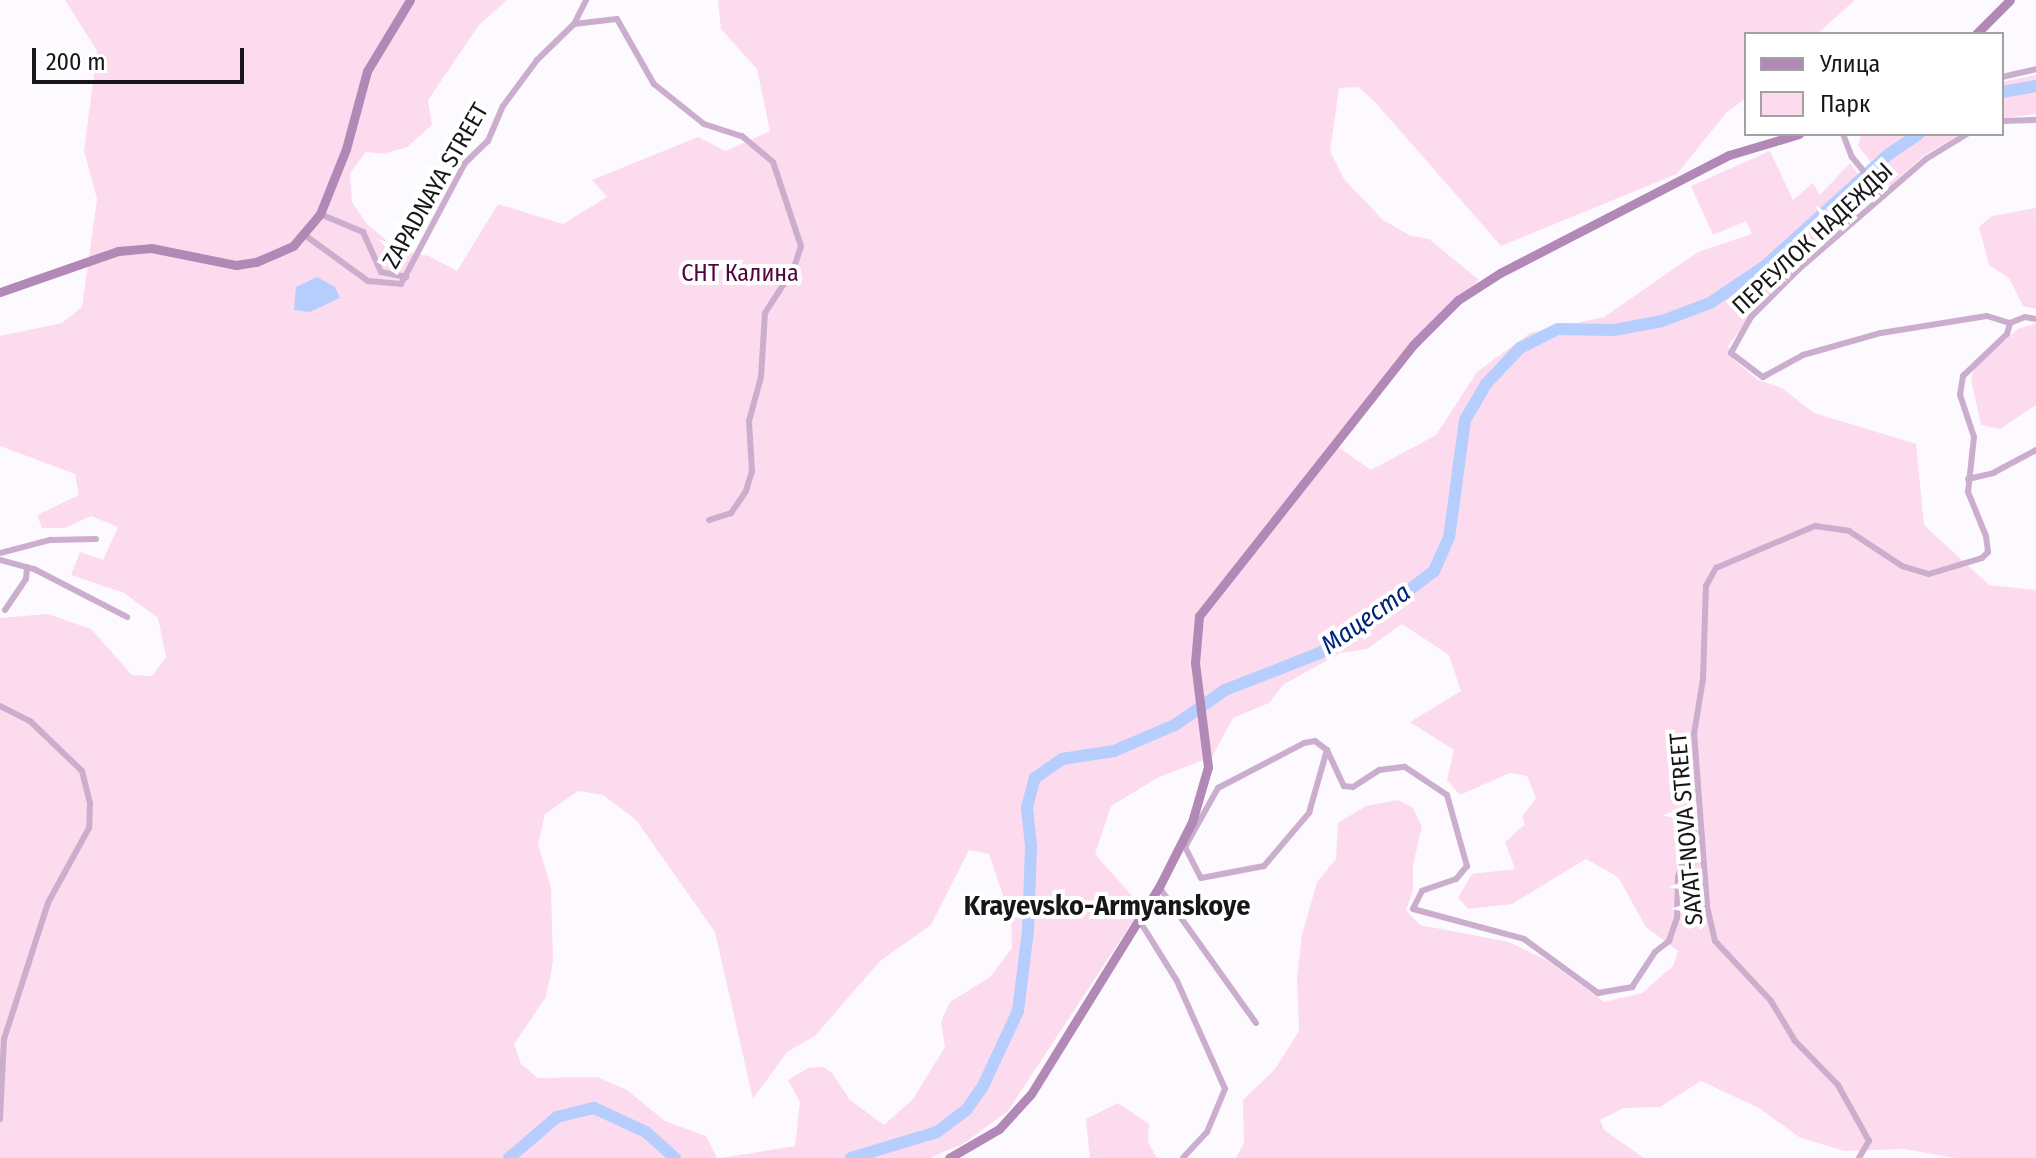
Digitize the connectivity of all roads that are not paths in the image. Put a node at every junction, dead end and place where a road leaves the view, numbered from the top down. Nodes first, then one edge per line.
1 (410, 0) edge
2 (586, 0) edge
3 (2010, 0) edge
4 (582, 10) junction
5 (591, 19) junction
6 (574, 24) junction
7 (1978, 32) edge
8 (2036, 69) edge
9 (2004, 77) edge
10 (2036, 120) edge
11 (2004, 121) edge
12 (1792, 136) edge
13 (1844, 136) edge
14 (1964, 136) edge
15 (1884, 196) junction
16 (320, 214) junction
17 (306, 236) junction
18 (407, 277) junction
19 (0, 292) edge
20 (2036, 319) edge
21 (2010, 323) junction
22 (2036, 450) edge
23 (1968, 479) junction
24 (709, 520) dead end
25 (96, 539) dead end
26 (0, 553) edge
27 (0, 560) edge
28 (27, 567) junction
29 (26, 579) junction
30 (34, 588) dead end
31 (5, 610) dead end
32 (127, 617) dead end
33 (0, 706) edge
34 (1327, 750) junction
35 (1700, 813) junction
36 (1184, 845) junction
37 (1159, 887) junction
38 (1139, 920) junction
39 (1256, 1023) dead end
40 (0, 1119) edge
41 (949, 1158) edge
42 (1183, 1158) edge
43 (1859, 1158) edge

1 - 16 street
2 - 4 street
3 - 7 street
4 - 5 street
4 - 6 street
5 - 6 street
5 - 24 street
6 - 18 street, ZAPADNAYA STREET
8 - 9 street
10 - 11 street
12 - 36 street
13 - 15 street
14 - 15 street, ПЕРЕУЛОК НАДЕЖДЫ
15 - 21 street, ПЕРЕУЛОК НАДЕЖДЫ
16 - 17 street
16 - 18 street
17 - 18 street, ZAPADNAYA STREET
17 - 19 street
20 - 21 street
21 - 23 street, SAYAT-NOVA STREET
22 - 23 street
23 - 35 street, SAYAT-NOVA STREET
25 - 26 street
27 - 28 street
28 - 29 street
28 - 32 street
29 - 30 street
29 - 31 street
33 - 40 street
34 - 35 street
34 - 36 street
34 - 36 street
35 - 43 street, SAYAT-NOVA STREET
36 - 37 street
37 - 38 street
37 - 39 street
38 - 41 street
38 - 42 street

